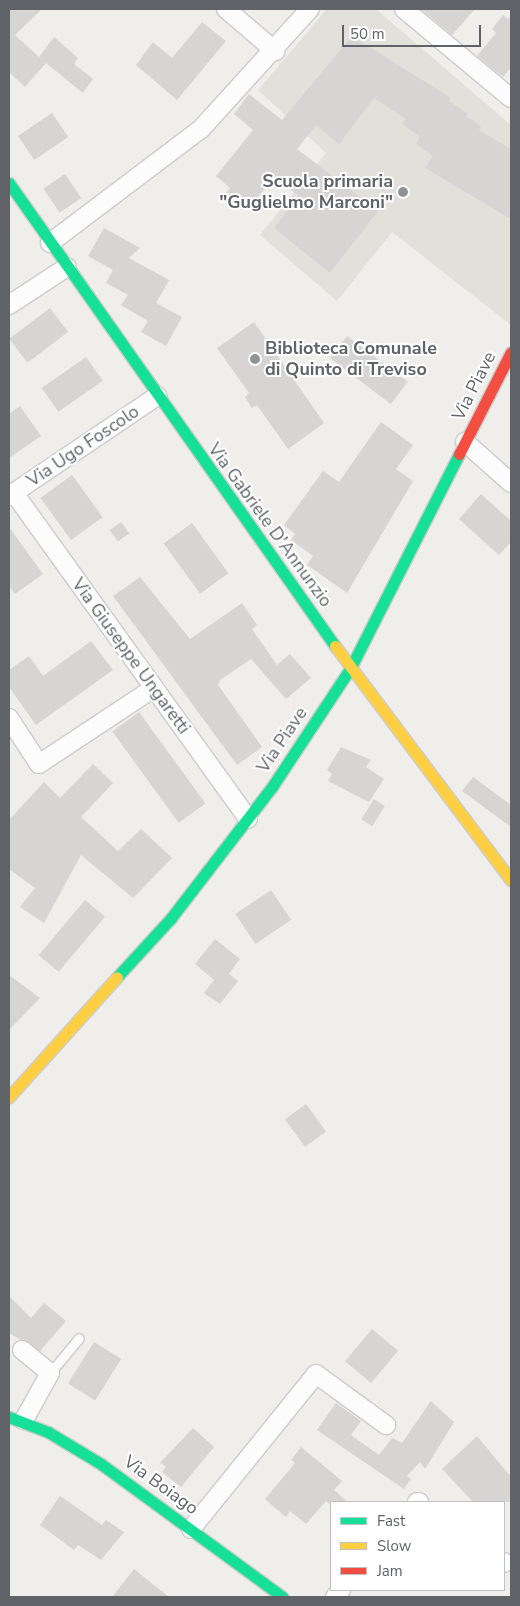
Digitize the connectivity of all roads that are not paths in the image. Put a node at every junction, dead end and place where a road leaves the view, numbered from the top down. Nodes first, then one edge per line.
1 (226, 9) edge
2 (310, 9) edge
3 (404, 9) edge
4 (275, 51) junction
5 (511, 98) edge
6 (9, 183) edge
7 (50, 243) junction
8 (67, 267) junction
9 (9, 305) edge
10 (511, 352) edge
11 (157, 396) junction
12 (465, 442) junction
13 (511, 484) edge
14 (11, 494) edge
15 (351, 666) junction
16 (154, 688) junction
17 (9, 718) edge
18 (248, 819) junction
19 (511, 880) edge
20 (9, 1097) edge
21 (79, 1338) dead end
22 (22, 1350) dead end
23 (50, 1373) junction
24 (17, 1418) edge
25 (386, 1425) dead end
26 (191, 1528) junction
27 (283, 1597) edge

1 - 4 street
2 - 4 street
3 - 5 street
4 - 7 street
6 - 7 street, Via Gabriele D'Annunzio
7 - 8 street, Via Gabriele D'Annunzio
8 - 9 street
8 - 11 street, Via Gabriele D'Annunzio
10 - 12 street, Via Piave
11 - 14 street, Via Ugo Foscolo
11 - 15 street, Via Gabriele D'Annunzio
12 - 13 street
12 - 15 street, Via Piave
14 - 16 street, Via Giuseppe Ungaretti
15 - 18 street, Via Piave
15 - 19 street, Via Gabriele D'Annunzio
16 - 17 street
16 - 18 street, Via Giuseppe Ungaretti
18 - 20 street, Via Piave
21 - 23 lane
22 - 23 street
23 - 24 street
24 - 26 street, Via Boiago
25 - 26 street
26 - 27 street, Via Boiago

